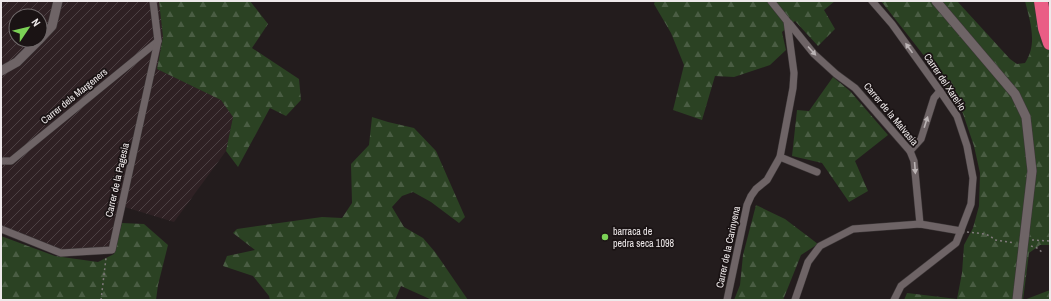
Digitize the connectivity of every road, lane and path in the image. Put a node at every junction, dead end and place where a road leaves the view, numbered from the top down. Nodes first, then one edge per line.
1 (58, 1) edge
2 (153, 1) edge
3 (771, 1) edge
4 (872, 1) edge
5 (936, 1) edge
6 (1041, 1) edge
7 (787, 21) junction
8 (48, 31) edge
9 (158, 41) junction
10 (1050, 43) edge
11 (32, 48) edge
12 (1, 71) edge
13 (940, 91) junction
14 (910, 151) junction
15 (780, 157) junction
16 (1, 161) edge
17 (817, 172) dead end
18 (920, 224) junction
19 (1, 229) edge
20 (961, 231) junction
21 (1041, 240) dead end
22 (1050, 241) edge
23 (1023, 244) junction
24 (106, 250) junction
25 (1042, 252) dead end
26 (102, 300) edge
27 (727, 300) edge
28 (795, 300) edge
29 (894, 300) edge
30 (1016, 300) edge

1 - 8 street
2 - 9 street, Carrer de la Pagesia
3 - 7 street, Carrer de la Carinyena
13 -> 4 street, Carrer del Xarel·lo
5 - 23 street
6 - 10 highway
7 -> 14 street, Carrer de la Malvasia
7 - 15 street, Carrer de la Carinyena
9 - 16 street, Carrer dels Margeners
9 - 24 street, Carrer de la Pagesia
11 - 12 street
14 -> 13 street
13 - 20 street, Carrer del Xarel·lo
14 -> 18 street, Carrer de la Malvasia
15 - 17 street
15 - 27 street, Carrer de la Carinyena
18 - 20 street
18 - 28 street
19 - 24 street
20 - 23 path
20 - 29 street, Carrer del Xarel·lo
21 - 22 path
23 - 25 path
23 - 30 street
24 - 26 path

